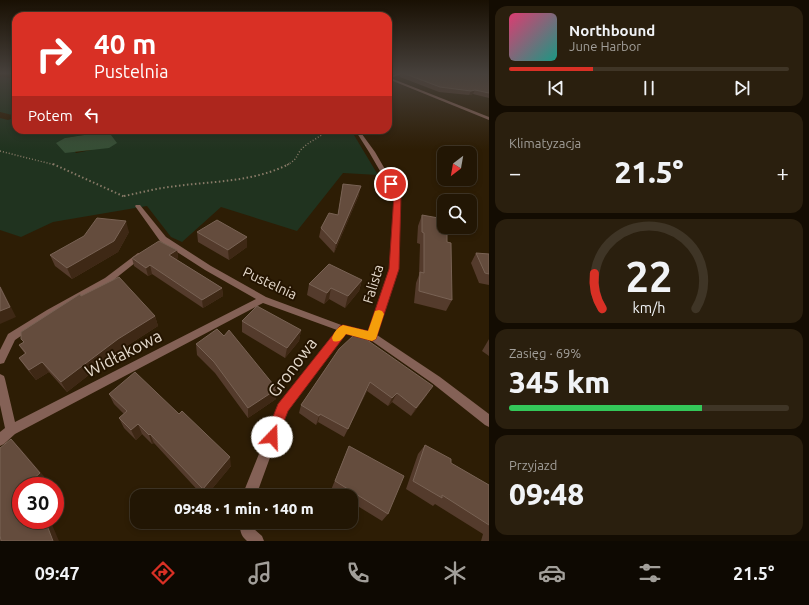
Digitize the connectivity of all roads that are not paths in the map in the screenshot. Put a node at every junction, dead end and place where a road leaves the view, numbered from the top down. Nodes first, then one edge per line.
1 (438, 98) edge
2 (489, 119) edge
3 (360, 134) edge
4 (138, 206) road end
5 (157, 243) junction
6 (263, 300) junction
7 (343, 329) junction
8 (372, 336) junction
9 (0, 360) edge
10 (0, 379) edge
11 (489, 421) edge
12 (11, 430) junction
13 (0, 440) edge
14 (251, 489) edge
15 (247, 529) edge
16 (258, 541) edge

1 - 2 street
3 - 8 street, Falista
4 - 5 street, Pustelnia
5 - 6 street, Pustelnia
5 - 9 street
6 - 7 street, Pustelnia
6 - 12 street, Widłakowa
7 - 8 street, Pustelnia
7 - 14 street, Gronowa
8 - 11 street
10 - 12 street
12 - 13 street, Widłakowa
15 - 16 street

